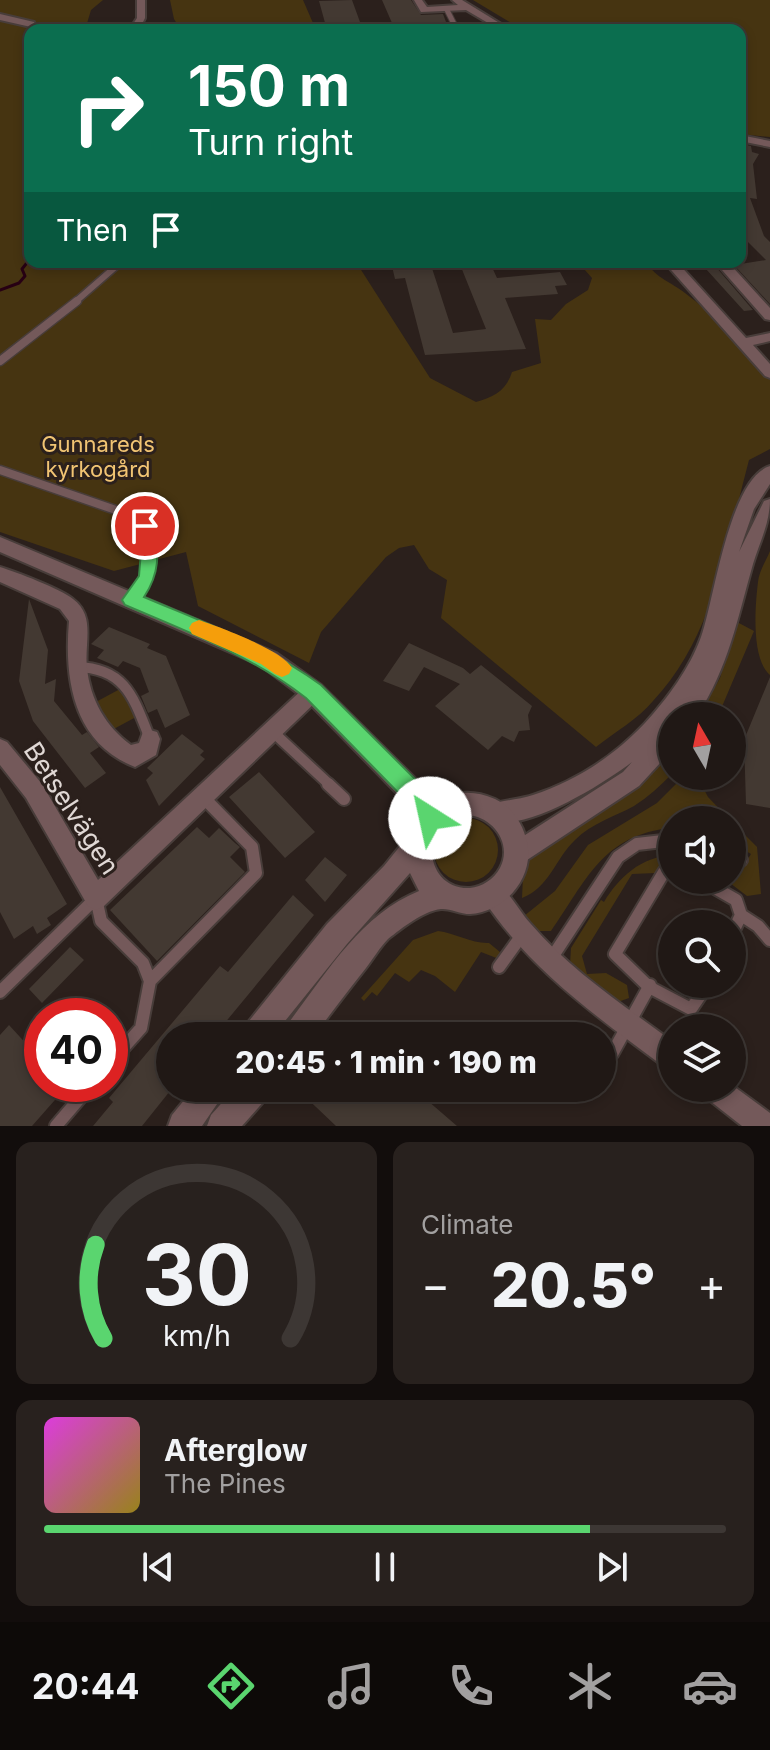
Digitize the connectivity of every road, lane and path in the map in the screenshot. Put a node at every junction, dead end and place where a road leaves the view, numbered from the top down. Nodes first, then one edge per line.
1 (141, 0) edge
2 (418, 0) edge
3 (456, 0) edge
4 (468, 7) junction
5 (447, 10) junction
6 (0, 17) edge
7 (31, 24) dead end
8 (138, 24) edge
9 (454, 24) edge
10 (496, 24) edge
11 (746, 139) edge
12 (770, 144) edge
13 (115, 268) edge
14 (675, 268) edge
15 (726, 268) edge
16 (770, 316) edge
17 (770, 337) edge
18 (742, 343) junction
19 (0, 361) edge
20 (770, 373) edge
21 (0, 470) edge
22 (770, 472) edge
23 (770, 505) edge
24 (0, 544) edge
25 (0, 574) edge
26 (132, 600) junction
27 (77, 667) junction
28 (313, 692) junction
29 (695, 702) edge
30 (273, 732) junction
31 (150, 739) joint
32 (0, 749) edge
33 (658, 750) edge
34 (203, 797) junction
35 (344, 799) dead end
36 (494, 813) junction
37 (434, 814) junction
38 (658, 842) edge
39 (417, 844) junction
40 (516, 854) junction
41 (658, 882) edge
42 (445, 894) junction
43 (493, 894) junction
44 (726, 894) edge
45 (96, 898) junction
46 (739, 910) edge
47 (746, 918) edge
48 (522, 935) junction
49 (770, 940) edge
50 (548, 963) junction
51 (499, 967) dead end
52 (150, 981) junction
53 (650, 985) junction
54 (658, 991) edge
55 (0, 992) edge
56 (668, 998) edge
57 (698, 998) edge
58 (266, 1022) edge
59 (307, 1022) edge
60 (628, 1024) junction
61 (128, 1043) edge
62 (616, 1046) edge
63 (658, 1046) edge
64 (77, 1102) edge
65 (202, 1102) edge
66 (243, 1102) edge
67 (732, 1102) edge
68 (761, 1125) edge
69 (56, 1126) edge
70 (183, 1126) edge
71 (222, 1126) edge

1 - 8 street
2 - 5 street
3 - 4 street
4 - 5 street
4 - 10 street
5 - 9 lane
6 - 7 street
11 - 12 street
13 - 19 lane
14 - 18 street
15 - 16 street
17 - 18 street
18 - 20 street
21 - 26 lane
22 - 36 street
23 - 29 street
24 - 26 street
25 - 27 street
26 - 28 street
27 - 31 lane
27 - 31 street
28 - 30 street, Betselvägen
28 - 37 street
30 - 34 street, Betselvägen
30 - 35 lane
32 - 45 street, Betselvägen
33 - 40 street
34 - 45 street, Betselvägen
34 - 52 lane
36 - 37 street
36 - 40 street
37 - 39 street
38 - 50 lane
39 - 42 street
39 - 58 street
40 - 43 street
41 - 53 lane
42 - 43 street
42 - 59 street
43 - 48 street
44 - 46 lane
45 - 52 lane, Betselvägen
45 - 55 lane
47 - 49 lane
48 - 50 street
48 - 51 lane
50 - 60 street
52 - 61 lane
53 - 54 lane
53 - 60 lane
56 - 57 lane
60 - 62 lane
60 - 63 street
64 - 69 lane
65 - 70 street
66 - 71 street
67 - 68 street

